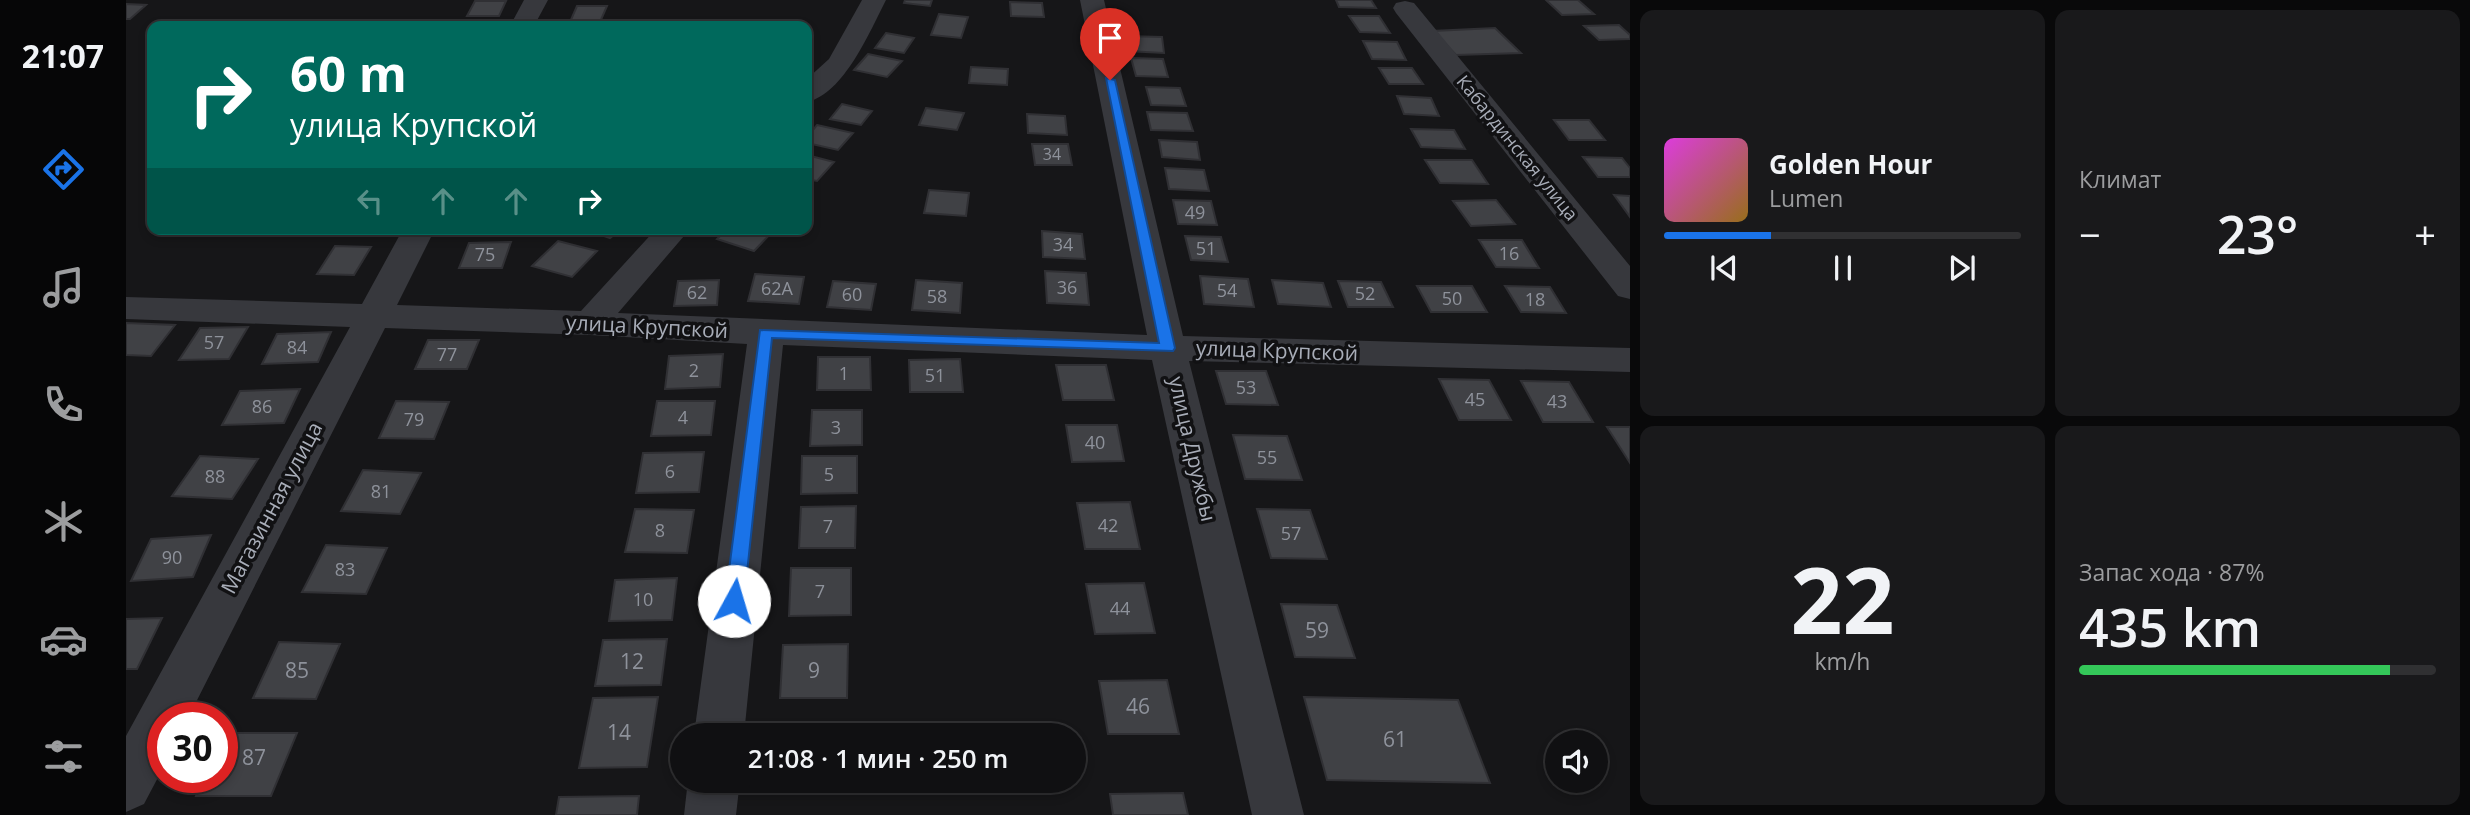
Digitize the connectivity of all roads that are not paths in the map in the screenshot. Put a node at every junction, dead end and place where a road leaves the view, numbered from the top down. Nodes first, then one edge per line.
1 (536, 0) edge
2 (874, 0) edge
3 (1092, 0) edge
4 (1405, 8) dead end
5 (525, 21) edge
6 (812, 89) edge
7 (416, 235) edge
8 (669, 235) edge
9 (1630, 288) edge
10 (126, 308) edge
11 (373, 315) junction
12 (590, 323) junction
13 (766, 333) junction
14 (1168, 348) junction
15 (1630, 360) edge
16 (720, 723) edge
17 (126, 787) edge
18 (713, 793) edge
19 (710, 815) edge
20 (1278, 815) edge

1 - 5 street
2 - 6 street
3 - 14 street, улица Дружбы
4 - 9 street, Кабардинская улица
7 - 11 street, Магазинная улица
8 - 12 street
10 - 11 street, улица Крупской
11 - 12 street, улица Крупской
11 - 17 street, Магазинная улица
12 - 13 street, улица Крупской
13 - 14 street, улица Крупской
13 - 16 street
14 - 15 street, улица Крупской
14 - 20 street, улица Дружбы
18 - 19 street

